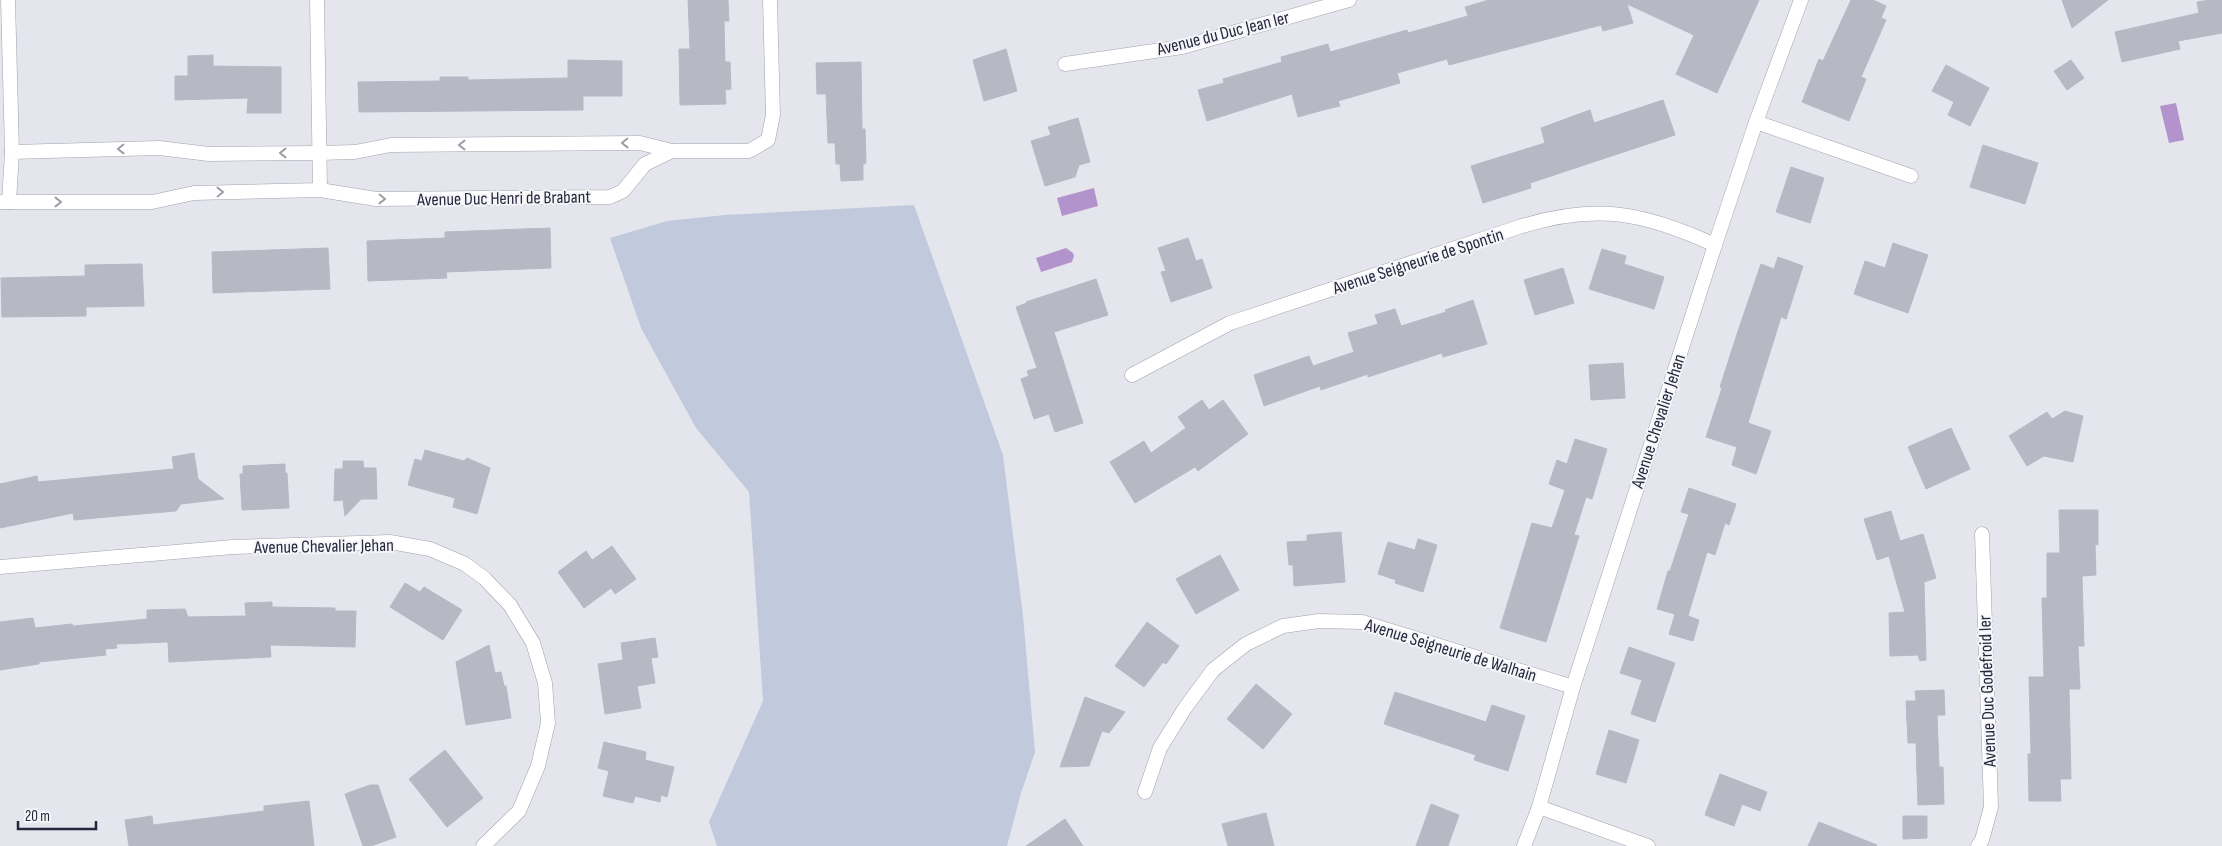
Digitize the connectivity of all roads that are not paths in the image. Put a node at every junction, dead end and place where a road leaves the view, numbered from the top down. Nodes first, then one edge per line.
1 (8, 0) edge
2 (317, 0) edge
3 (770, 0) edge
4 (1349, 0) edge
5 (1801, 0) edge
6 (1065, 64) dead end
7 (1756, 122) junction
8 (672, 151) junction
9 (12, 152) junction
10 (319, 153) junction
11 (1911, 176) dead end
12 (320, 190) junction
13 (5, 202) edge
14 (1715, 245) junction
15 (1132, 374) dead end
16 (1982, 534) dead end
17 (0, 568) edge
18 (1573, 687) junction
19 (1145, 792) dead end
20 (1539, 807) junction
21 (483, 846) edge
22 (1524, 846) edge
23 (1648, 846) edge
24 (1978, 846) edge

1 - 9 street
2 - 10 street
3 - 8 street, Avenue Duc Henri de Brabant
4 - 6 street, Avenue du Duc Jean Ier
5 - 7 street, Avenue Chevalier Jehan
7 - 11 street
7 - 14 street, Avenue Chevalier Jehan
8 -> 10 street, Avenue Duc Henri de Brabant
12 -> 8 street, Avenue Duc Henri de Brabant
10 -> 9 street, Avenue Duc Henri de Brabant
9 - 13 street, Avenue Duc Henri de Brabant
10 - 12 street
13 -> 12 street, Avenue Duc Henri de Brabant
14 - 15 street, Avenue Seigneurie de Spontin
14 - 18 street, Avenue Chevalier Jehan
16 - 24 street, Avenue Duc Godefroid Ier
17 - 21 street, Avenue Chevalier Jehan
18 - 19 street, Avenue Seigneurie de Walhain
18 - 20 street, Avenue Chevalier Jehan
20 - 22 street, Avenue Chevalier Jehan
20 - 23 street

